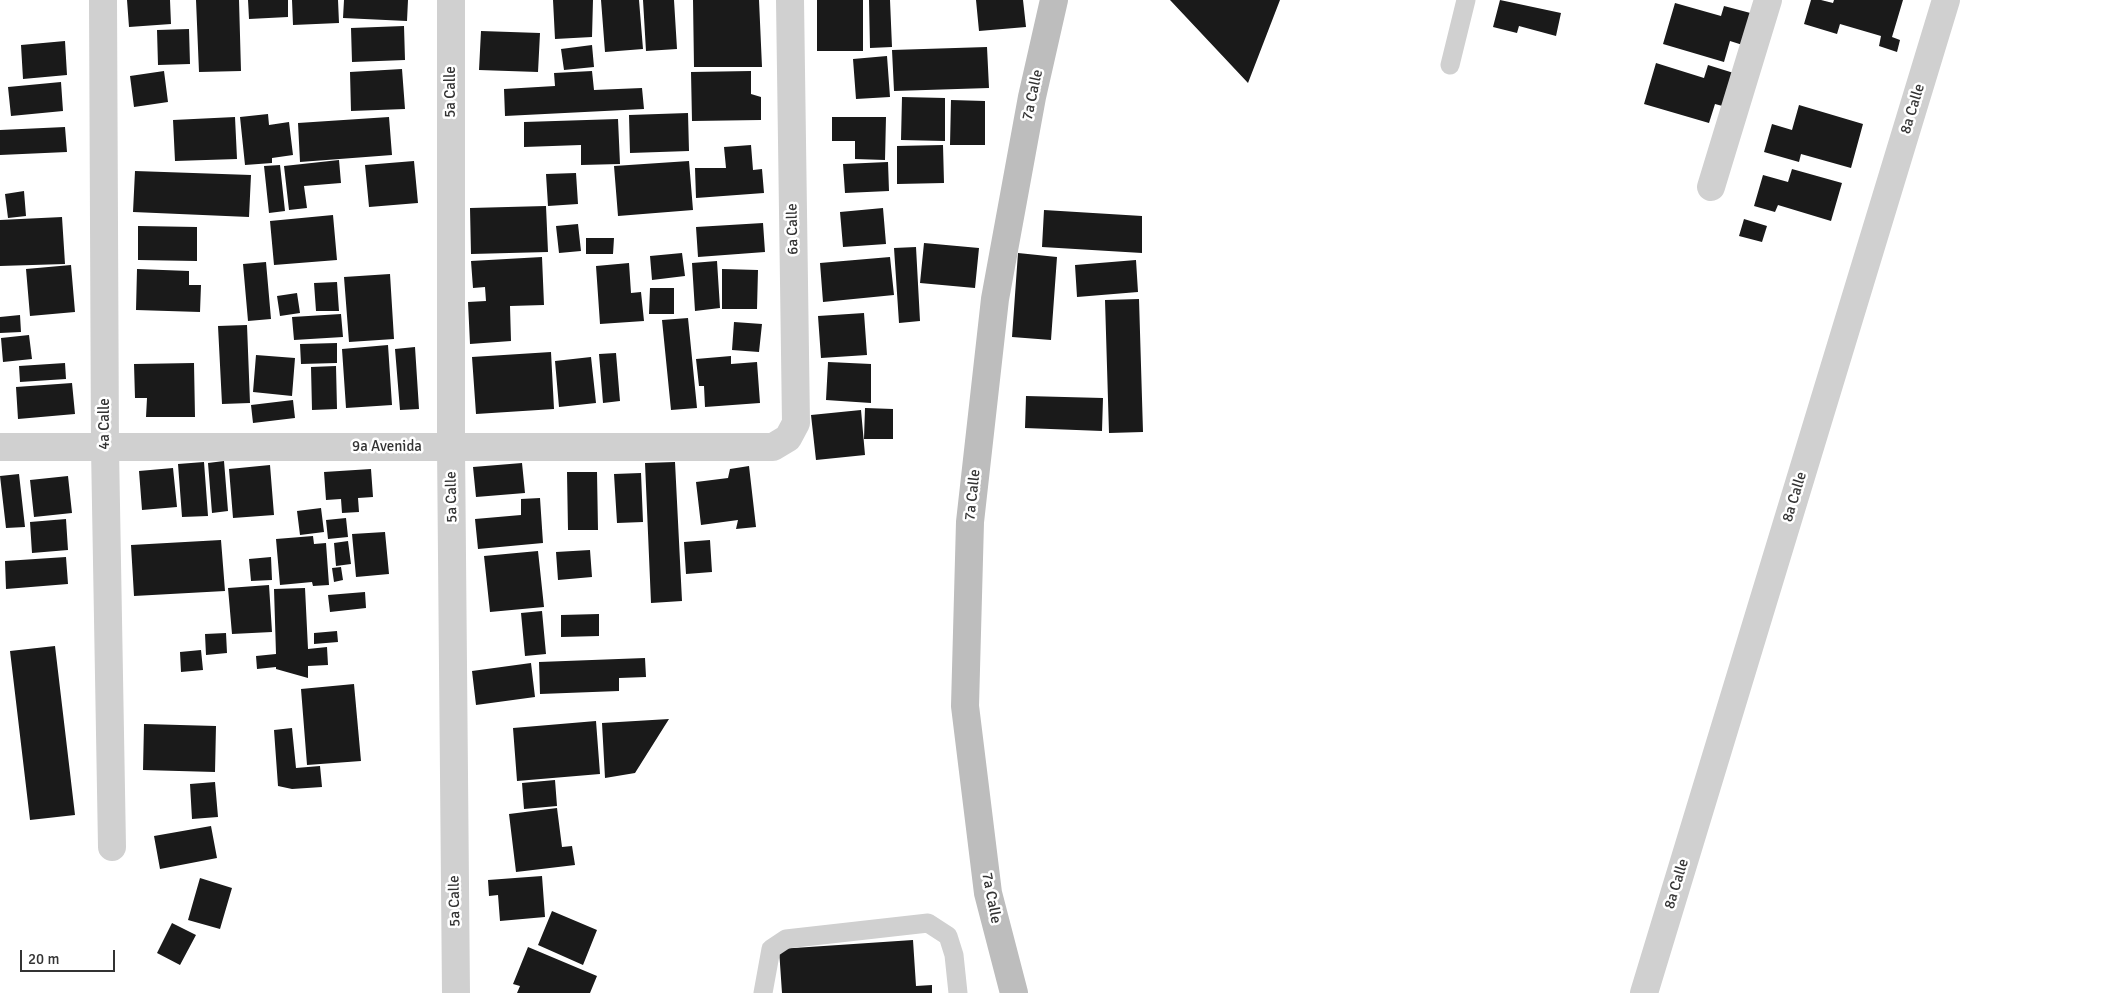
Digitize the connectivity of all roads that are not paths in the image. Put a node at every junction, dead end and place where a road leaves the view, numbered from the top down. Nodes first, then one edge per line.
1 (103, 0) edge
2 (451, 0) edge
3 (790, 0) edge
4 (1054, 0) edge
5 (1466, 0) edge
6 (1768, 0) edge
7 (1946, 0) edge
8 (1450, 65) dead end
9 (1711, 187) dead end
10 (0, 447) edge
11 (451, 447) junction
12 (774, 447) joint
13 (104, 448) junction
14 (112, 847) dead end
15 (456, 993) edge
16 (764, 993) edge
17 (958, 993) edge
18 (1014, 993) edge
19 (1644, 993) edge

1 - 13 street, 4a Calle
2 - 11 street, 5a Calle
3 - 12 street, 6a Calle
4 - 18 street, 7a Calle
5 - 8 lane
6 - 9 street
7 - 19 street, 8a Calle
10 - 13 street, 9a Avenida
11 - 12 street, 9a Avenida
11 - 13 street, 9a Avenida
11 - 15 street, 5a Calle
13 - 14 street, 4a Calle
16 - 17 lane

